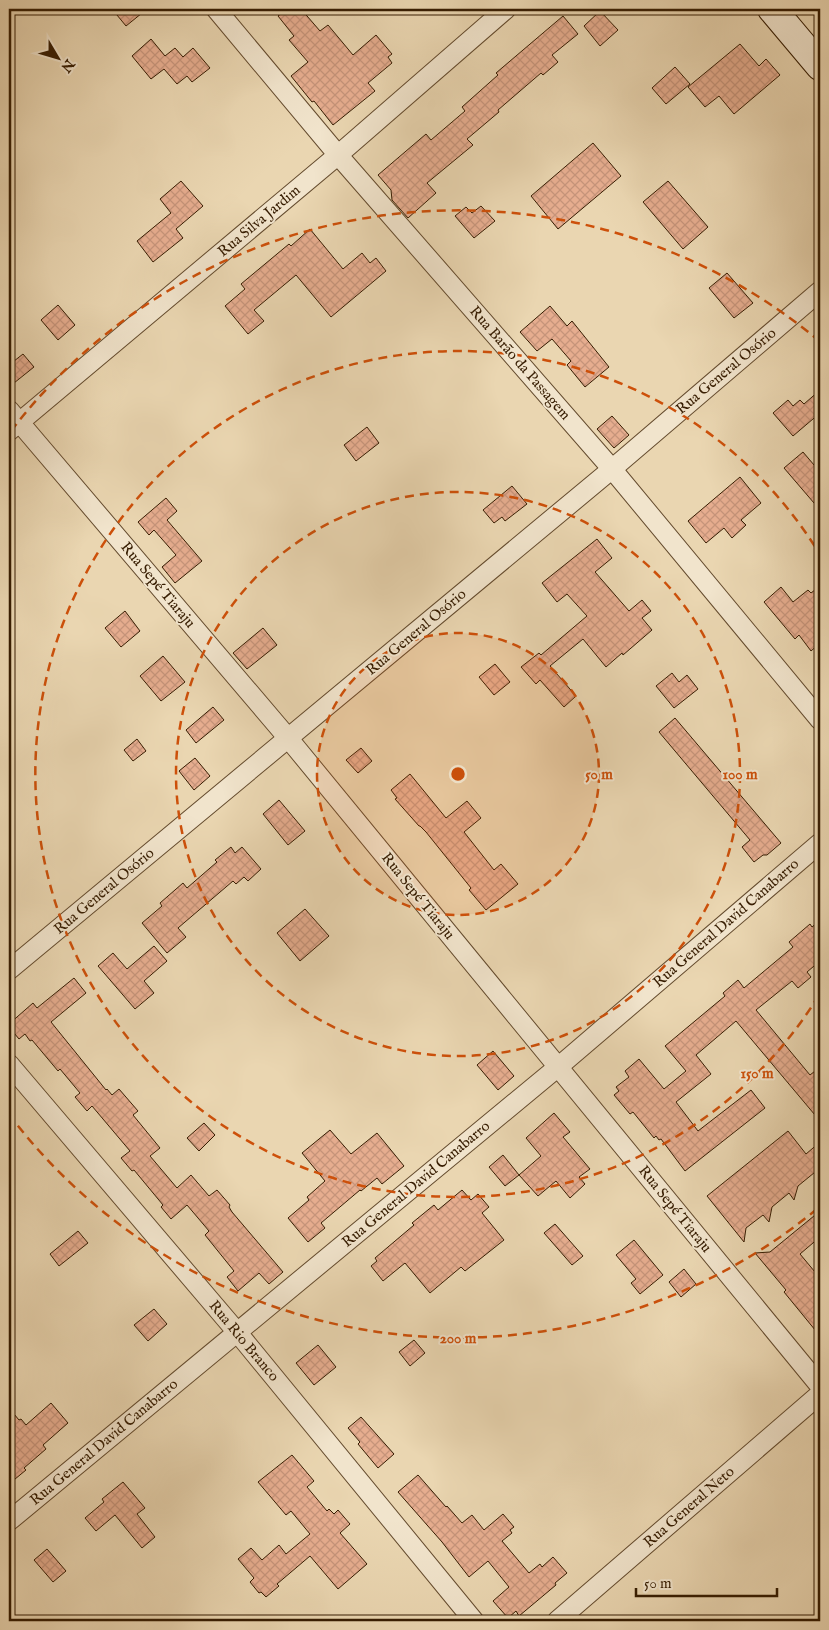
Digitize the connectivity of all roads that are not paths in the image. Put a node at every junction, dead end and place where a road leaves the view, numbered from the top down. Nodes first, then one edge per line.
1 (216, 9) edge
2 (506, 9) edge
3 (772, 9) edge
4 (820, 66) edge
5 (338, 155) junction
6 (820, 291) edge
7 (12, 421) edge
8 (612, 469) junction
9 (820, 720) edge
10 (288, 738) junction
11 (820, 843) edge
12 (9, 970) edge
13 (9, 1064) edge
14 (558, 1066) junction
15 (237, 1332) junction
16 (820, 1386) edge
17 (820, 1394) edge
18 (9, 1521) edge
19 (474, 1621) edge
20 (557, 1621) edge

1 - 5 street, Rua Barão da Passagem
2 - 5 street, Rua Silva Jardim
3 - 4 street
5 - 7 street, Rua Silva Jardim
5 - 8 street, Rua Barão da Passagem
6 - 8 street, Rua General Osório
7 - 10 street, Rua Sepé Tiaraju
8 - 9 street, Rua Barão da Passagem
8 - 10 street, Rua General Osório
10 - 12 street, Rua General Osório
10 - 14 street, Rua Sepé Tiaraju
11 - 14 street, Rua General David Canabarro
13 - 15 street, Rua Rio Branco
14 - 15 street, Rua General David Canabarro
14 - 16 street, Rua Sepé Tiaraju
15 - 18 street, Rua General David Canabarro
15 - 19 street, Rua Rio Branco
17 - 20 street, Rua General Neto

